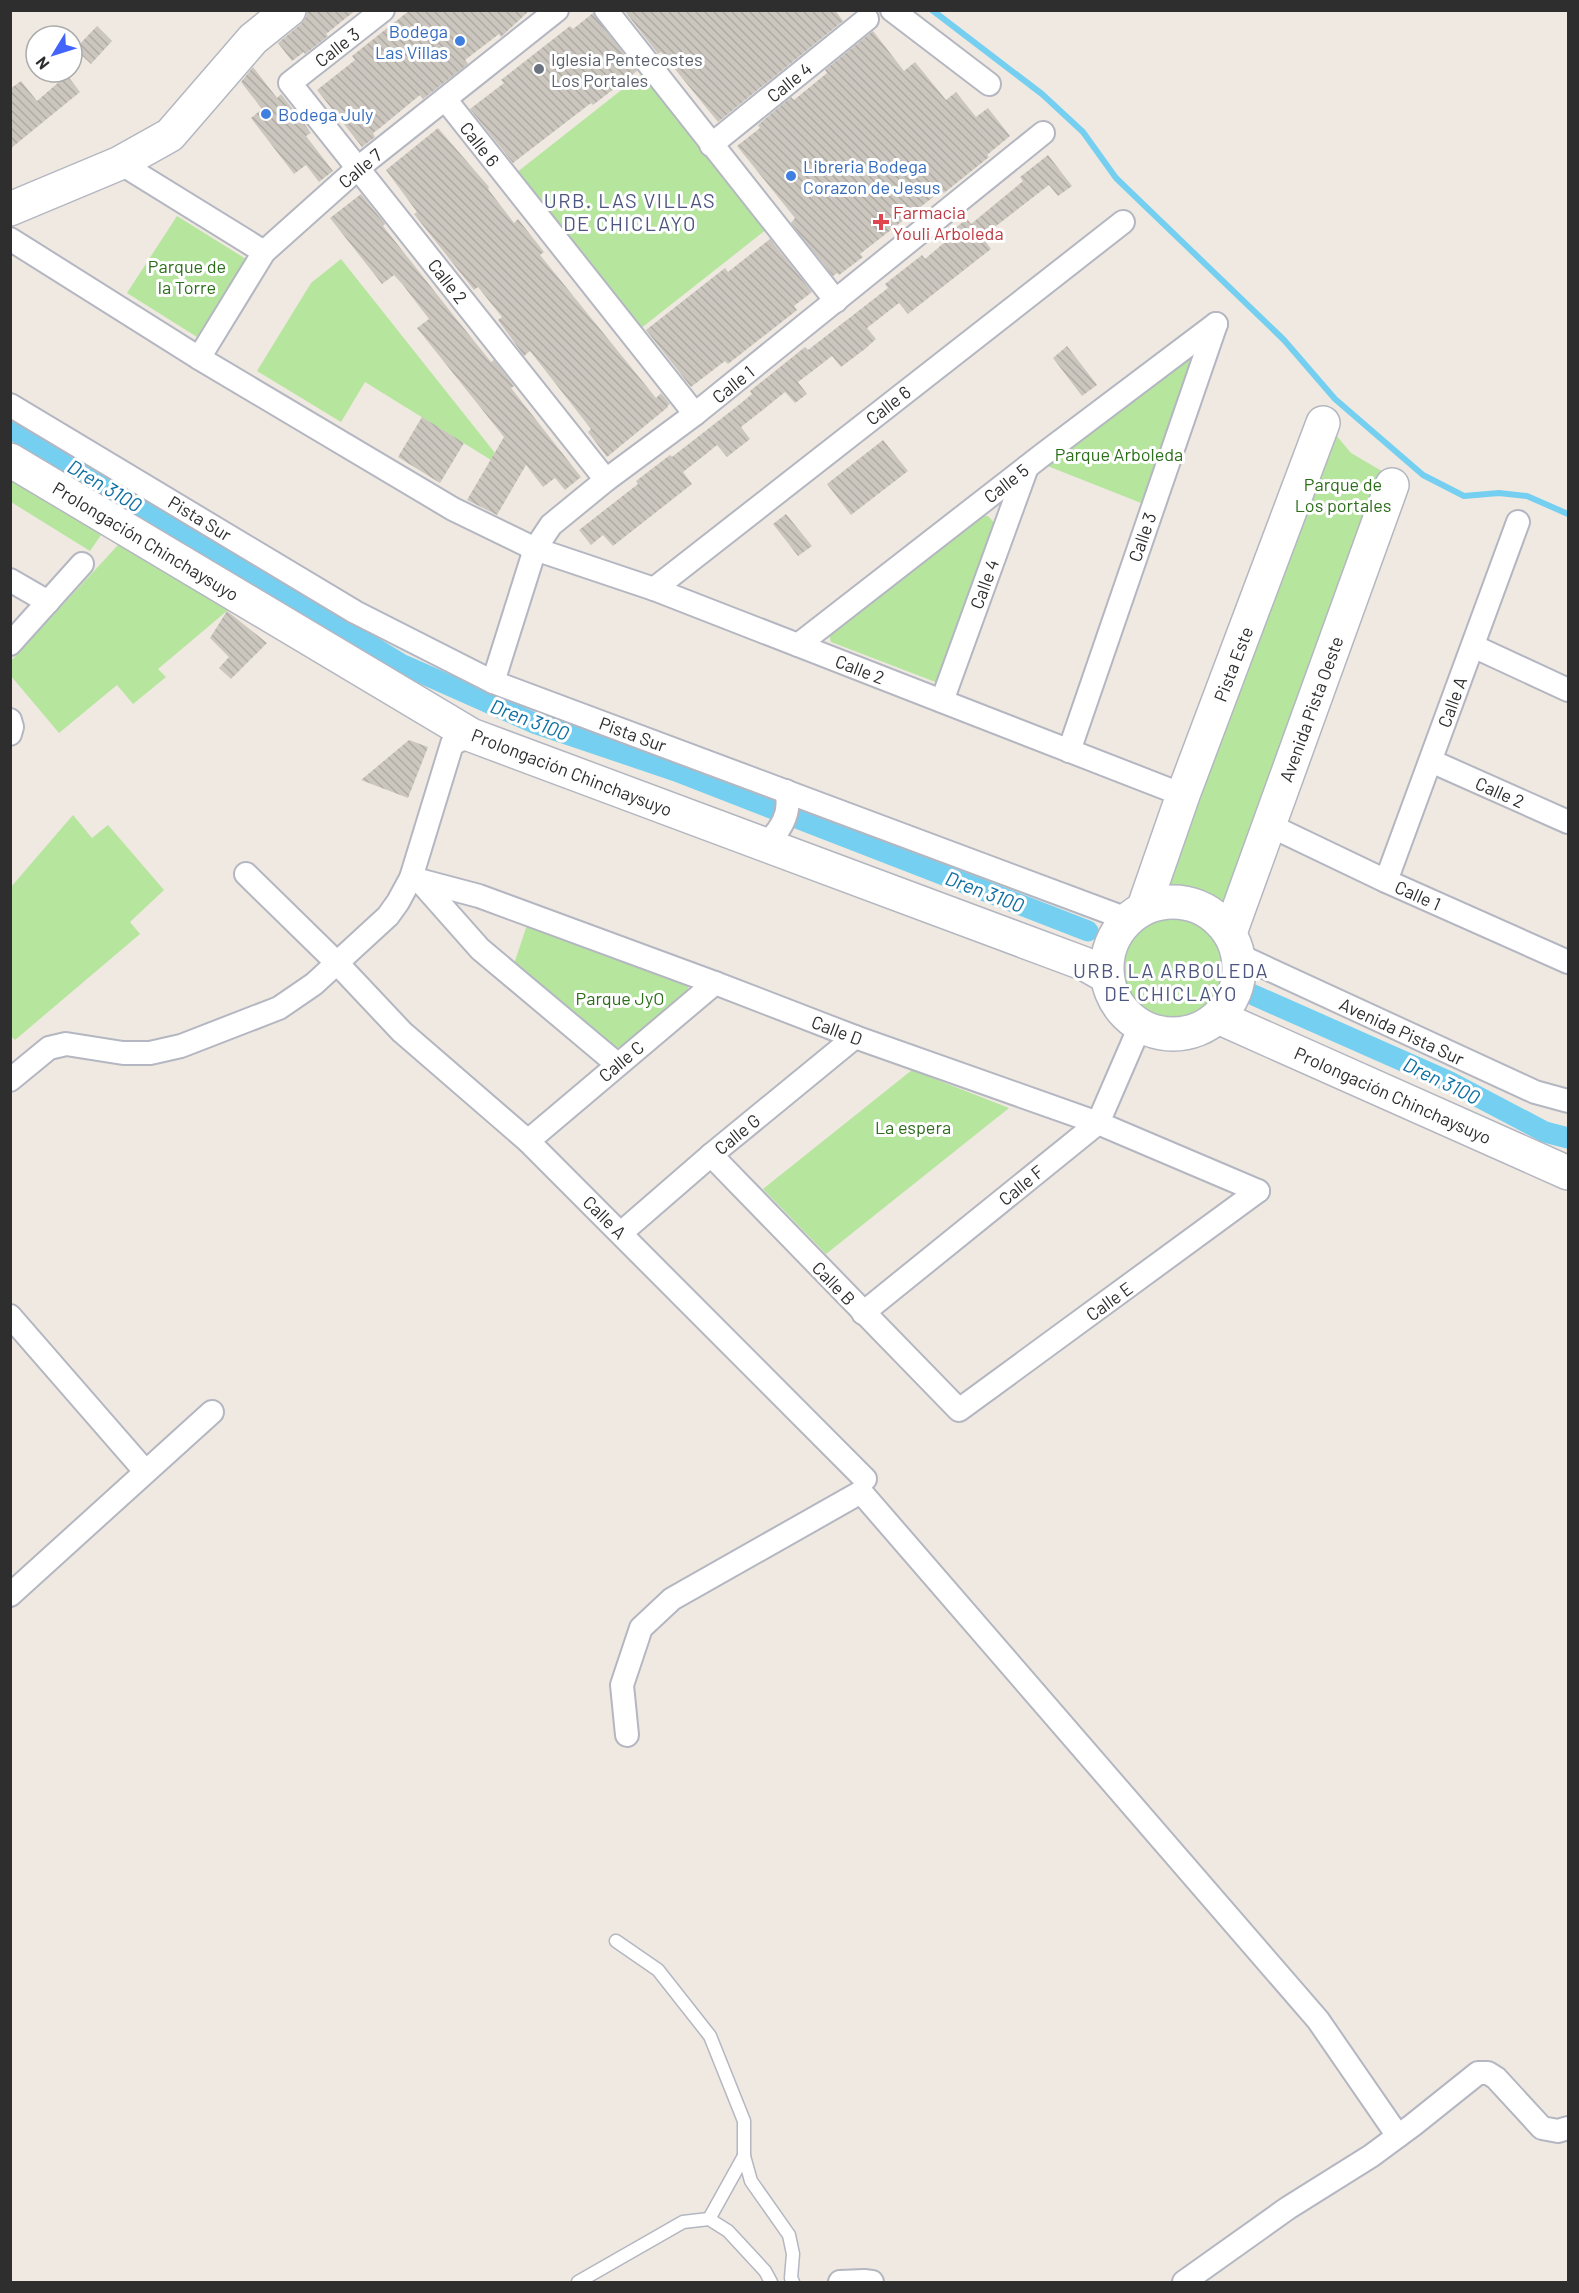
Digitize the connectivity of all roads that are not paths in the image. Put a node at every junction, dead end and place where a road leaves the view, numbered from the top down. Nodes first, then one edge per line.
1 (289, 10) edge
2 (383, 10) edge
3 (557, 10) edge
4 (606, 10) edge
5 (892, 10) edge
6 (867, 20) dead end
7 (290, 83) joint
8 (989, 84) dead end
9 (445, 99) junction
10 (1043, 133) dead end
11 (711, 145) junction
12 (120, 163) junction
13 (358, 168) junction
14 (10, 209) edge
15 (1123, 222) dead end
16 (10, 238) edge
17 (264, 252) junction
18 (836, 301) junction
19 (1216, 324) joint
20 (199, 358) junction
21 (10, 405) edge
22 (695, 414) junction
23 (1323, 423) dead end
24 (10, 460) edge
25 (1027, 467) junction
26 (606, 480) junction
27 (1392, 484) dead end
28 (1518, 522) dead end
29 (535, 549) junction
30 (82, 564) dead end
31 (10, 580) edge
32 (654, 589) junction
33 (48, 602) junction
34 (10, 644) edge
35 (798, 645) junction
36 (1473, 646) junction
37 (493, 682) junction
38 (1569, 690) edge
39 (942, 701) junction
40 (10, 720) edge
41 (10, 734) edge
42 (471, 735) junction
43 (1069, 751) junction
44 (1431, 761) junction
45 (1183, 795) junction
46 (787, 796) junction
47 (1569, 822) edge
48 (1269, 825) junction
49 (770, 840) junction
50 (246, 873) dead end
51 (415, 879) junction
52 (1386, 881) junction
53 (479, 896) junction
54 (1135, 913) junction
55 (458, 926) junction
56 (1234, 944) junction
57 (1569, 962) edge
58 (337, 963) junction
59 (1106, 976) junction
60 (715, 982) junction
61 (1218, 1017) junction
62 (1140, 1026) junction
63 (855, 1037) junction
64 (618, 1064) junction
65 (10, 1080) edge
66 (1569, 1101) edge
67 (1098, 1123) junction
68 (528, 1141) junction
69 (711, 1155) junction
70 (1569, 1173) edge
71 (1258, 1191) joint
72 (621, 1233) junction
73 (863, 1313) junction
74 (10, 1316) edge
75 (959, 1410) joint
76 (212, 1412) dead end
77 (145, 1471) junction
78 (865, 1479) dead end
79 (10, 1595) edge
80 (627, 1735) dead end
81 (616, 1941) dead end
82 (1569, 2128) edge
83 (1398, 2136) junction
84 (744, 2156) junction
85 (709, 2219) junction
86 (578, 2283) edge
87 (771, 2283) edge
88 (793, 2283) edge
89 (840, 2283) edge
90 (872, 2283) edge
91 (1184, 2283) edge

1 - 12 street
2 - 7 street, Calle 3
3 - 9 street, Calle 7
4 - 11 street
5 - 8 street
6 - 11 street, Calle 4
7 - 13 street, Calle 2
9 - 13 street, Calle 7
9 - 22 street, Calle 6
10 - 18 street, Calle 1
11 - 18 street
12 - 14 street
12 - 17 street
13 - 17 street, Calle 7
13 - 26 street, Calle 2
15 - 32 street, Calle 6
16 - 20 street, Calle 2
17 - 20 street, Calle 7
18 - 22 street, Calle 1
19 - 25 street, Calle 5
19 - 43 street, Calle 3
20 - 29 street, Calle 2
21 - 37 street, Pista Sur
22 - 26 street, Calle 1
23 - 45 street, Pista Este
24 - 42 street, Prolongación Chinchaysuyo
25 - 35 street, Calle 5
25 - 39 street, Calle 4
26 - 29 street, Calle 1
27 - 48 street, Avenida Pista Oeste
28 - 36 street, Calle A
29 - 32 street, Calle 2
29 - 37 street, Calle 1
30 - 33 street
31 - 33 street
32 - 35 street, Calle 2
33 - 34 street
35 - 39 street, Calle 2
36 - 38 street
36 - 44 street, Calle A
37 - 46 street, Pista Sur
39 - 43 street, Calle 2
40 - 41 street
42 - 49 street, Prolongación Chinchaysuyo
42 - 51 street
43 - 45 street, Calle 2
44 - 47 street, Calle 2
44 - 52 street, Calle A
45 - 54 street, Pista Este
46 - 49 street
46 - 54 street, Pista Sur
48 - 52 street, Calle 1
48 - 56 street, Avenida Pista Oeste
49 - 59 street, Prolongación Chinchaysuyo
50 - 58 street, Calle A
51 - 53 street, Calle D
51 - 55 street
51 - 58 street
52 - 57 street, Calle 1
53 - 55 street
53 - 60 street, Calle D
54 - 56 street
54 - 59 street
55 - 64 street
56 - 61 street
56 - 66 street, Avenida Pista Sur
58 - 65 street
58 - 68 street, Calle A
59 - 62 street
60 - 63 street, Calle D
60 - 64 street, Calle C
61 - 62 street
61 - 70 street, Prolongación Chinchaysuyo
62 - 67 street, Calle F
63 - 67 street, Calle D
63 - 69 street, Calle G
64 - 68 street, Calle C
67 - 71 street, Calle D
67 - 73 street, Calle F
68 - 72 street, Calle A
69 - 72 street, Calle G
69 - 73 street, Calle B
71 - 75 street, Calle E
72 - 78 street, Calle A
73 - 75 street, Calle B
74 - 77 street
76 - 77 street
77 - 79 street
80 - 83 street
81 - 84 lane
82 - 83 street
83 - 91 street
84 - 85 lane
84 - 88 lane
85 - 86 lane
85 - 87 lane
89 - 90 street

